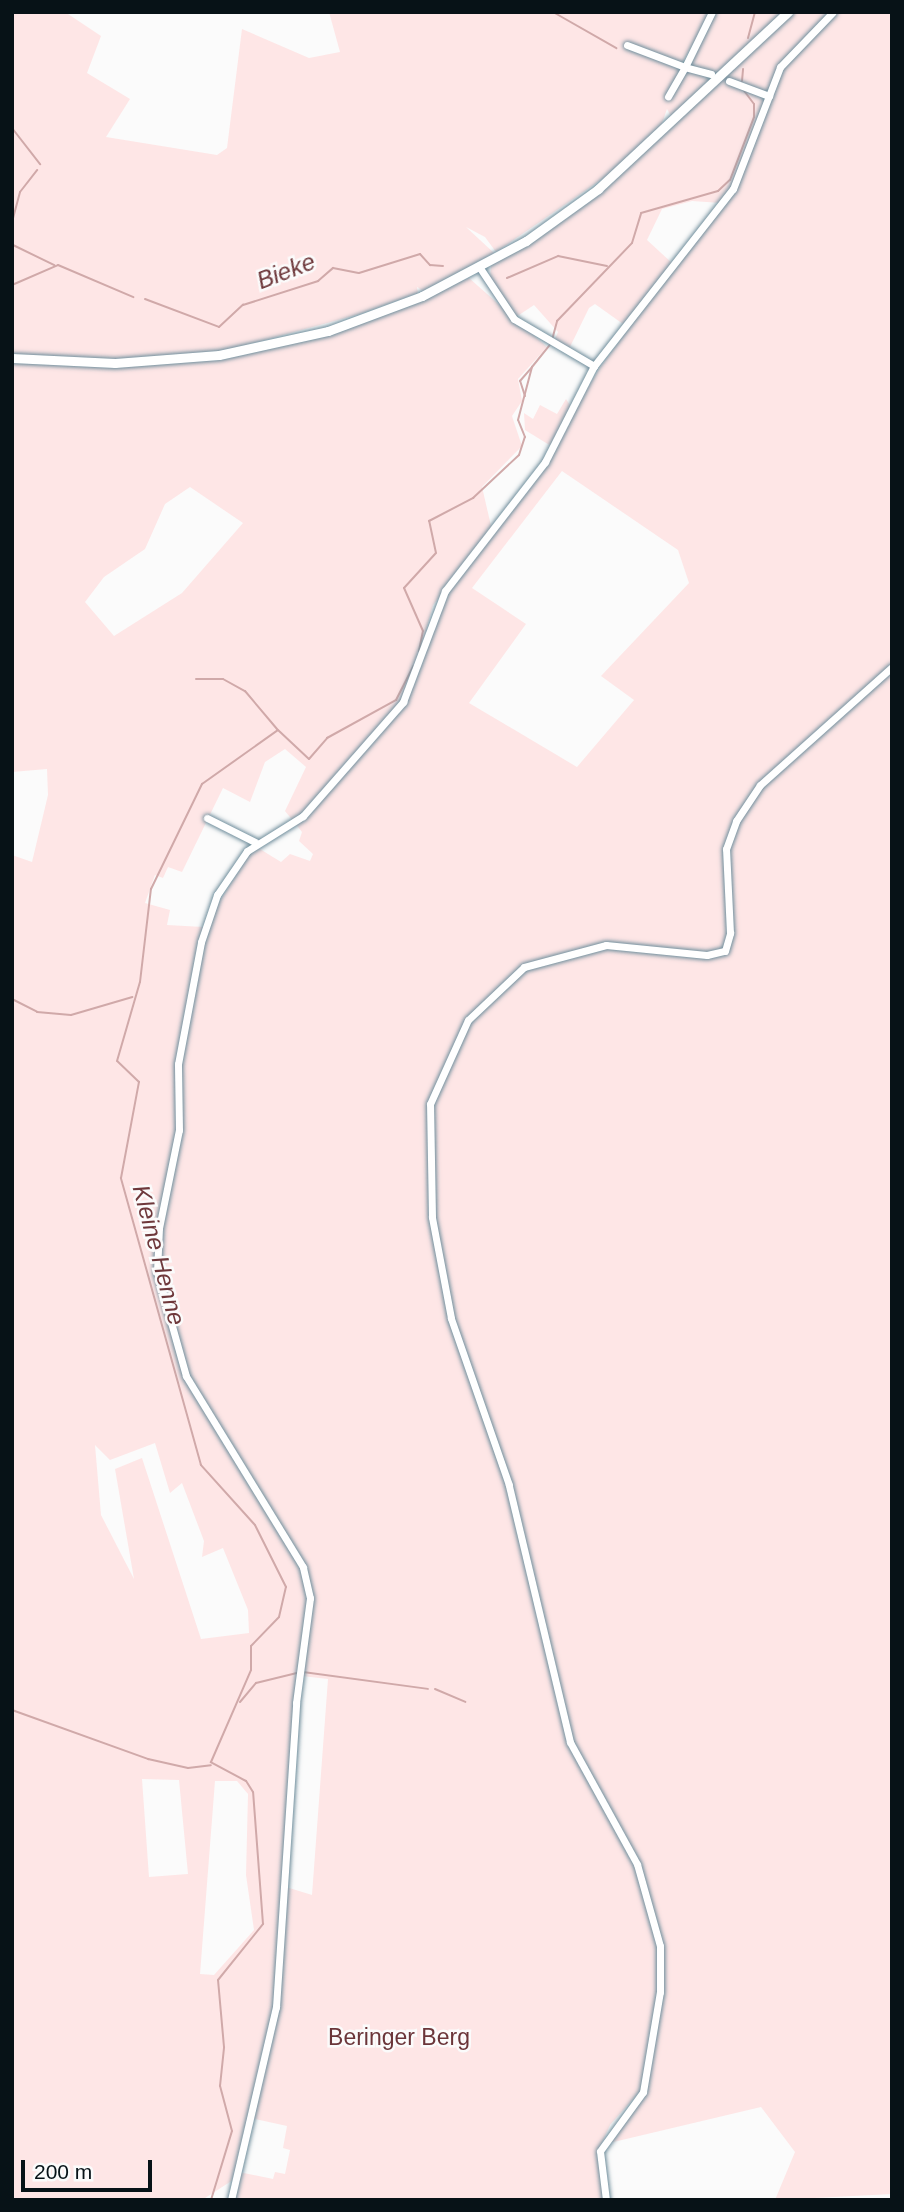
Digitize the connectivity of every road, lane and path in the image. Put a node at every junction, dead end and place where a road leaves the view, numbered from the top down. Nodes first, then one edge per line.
1 (712, 12) edge
2 (788, 12) edge
3 (833, 12) edge
4 (627, 45) dead end
5 (685, 67) junction
6 (711, 74) dead end
7 (737, 84) dead end
8 (769, 96) junction
9 (668, 97) dead end
10 (480, 268) junction
11 (12, 358) edge
12 (594, 366) junction
13 (892, 667) edge
14 (207, 818) dead end
15 (255, 842) junction
16 (231, 2200) edge
17 (606, 2200) edge

1 - 5 street
2 - 10 main road
3 - 8 street
4 - 5 street
5 - 6 street
5 - 9 street
7 - 8 street
8 - 12 street
10 - 11 main road
10 - 12 street
12 - 15 street
13 - 17 street
14 - 15 street
15 - 16 street

